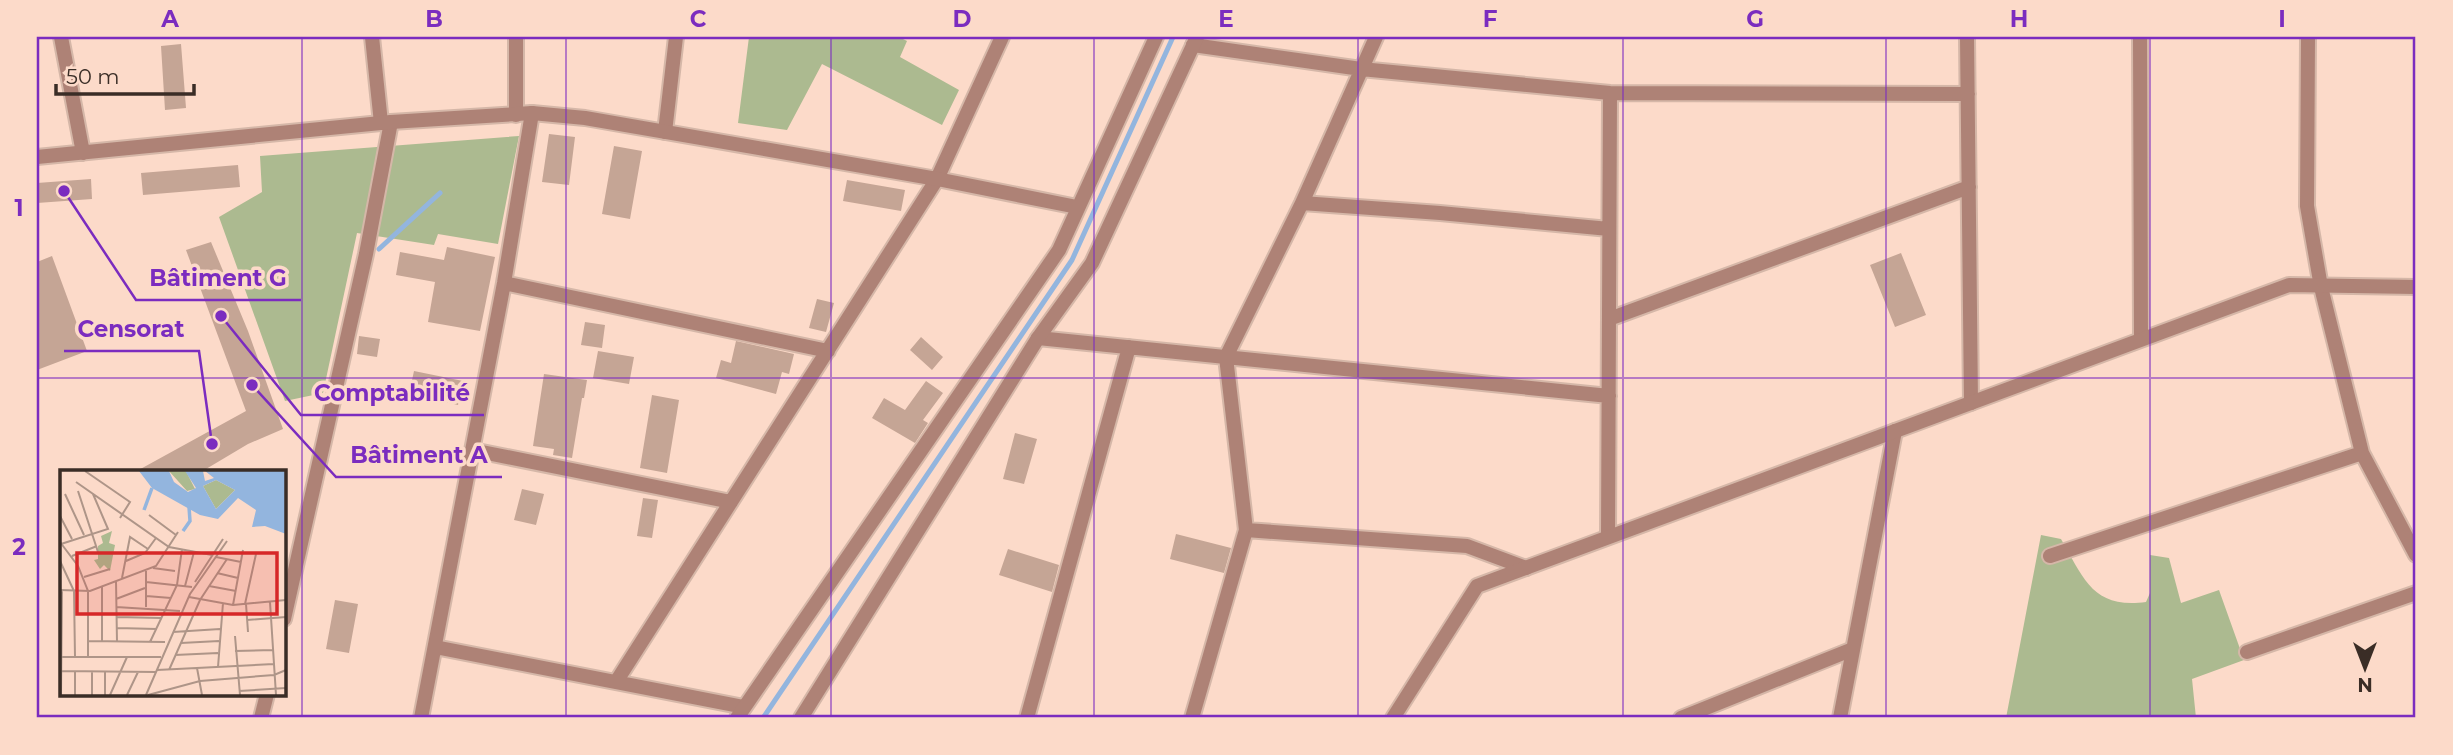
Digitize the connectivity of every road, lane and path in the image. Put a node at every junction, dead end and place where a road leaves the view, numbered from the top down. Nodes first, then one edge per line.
1 (61, 37) edge
2 (372, 37) edge
3 (516, 37) edge
4 (676, 37) edge
5 (1002, 37) edge
6 (1156, 37) edge
7 (1376, 37) edge
8 (1967, 37) edge
9 (2140, 37) edge
10 (2308, 37) edge
11 (1195, 41) edge
12 (1361, 69) junction
13 (1610, 93) junction
14 (1968, 94) junction
15 (532, 113) junction
16 (516, 115) junction
17 (386, 122) junction
18 (665, 132) junction
19 (83, 153) junction
20 (37, 157) edge
21 (937, 179) junction
22 (1969, 187) junction
23 (1302, 203) junction
24 (1077, 207) junction
25 (1609, 229) junction
26 (503, 283) junction
27 (2321, 287) junction
28 (2416, 287) edge
29 (1609, 319) junction
30 (1038, 338) junction
31 (2141, 339) junction
32 (1129, 347) junction
33 (828, 351) junction
34 (1226, 357) junction
35 (1609, 396) junction
36 (1971, 403) junction
37 (1895, 431) junction
38 (472, 450) junction
39 (2362, 453) junction
40 (731, 502) junction
41 (1246, 530) junction
42 (1608, 536) junction
43 (2416, 555) edge
44 (2050, 556) dead end
45 (1526, 568) junction
46 (2416, 593) edge
47 (285, 615) edge
48 (435, 647) junction
49 (1853, 649) junction
50 (2247, 652) dead end
51 (616, 682) junction
52 (266, 696) edge
53 (741, 713) edge
54 (261, 718) edge
55 (421, 718) edge
56 (801, 718) edge
57 (1027, 718) edge
58 (1192, 718) edge
59 (1393, 718) edge
60 (1681, 718) edge
61 (1840, 718) edge

1 - 19 street
2 - 17 street
3 - 16 street
4 - 18 street
5 - 21 street
6 - 24 street
7 - 12 street
8 - 14 street
9 - 31 street
10 - 27 street
11 - 12 street
11 - 30 street
12 - 13 street
12 - 23 street
13 - 14 street
13 - 25 street
14 - 22 street
15 - 16 street
15 - 18 street
15 - 26 street
16 - 17 street
17 - 19 street
17 - 47 street
18 - 21 street
19 - 20 street
21 - 24 street
21 - 33 street
22 - 29 street
22 - 36 street
23 - 25 street
23 - 34 street
24 - 53 street
25 - 29 street
26 - 33 street
26 - 38 street
27 - 28 street
27 - 31 street
27 - 39 street
29 - 35 street
30 - 32 street
30 - 56 street
31 - 36 street
32 - 34 street
32 - 57 street
33 - 40 street
34 - 35 street
34 - 41 street
35 - 42 street
36 - 37 street
37 - 42 street
37 - 49 street
38 - 40 street
38 - 48 street
39 - 43 street
39 - 44 street
40 - 51 street
41 - 45 street
41 - 58 street
42 - 45 street
45 - 59 street
46 - 50 street
48 - 51 street
48 - 55 street
49 - 60 street
49 - 61 street
51 - 53 street
52 - 54 street

